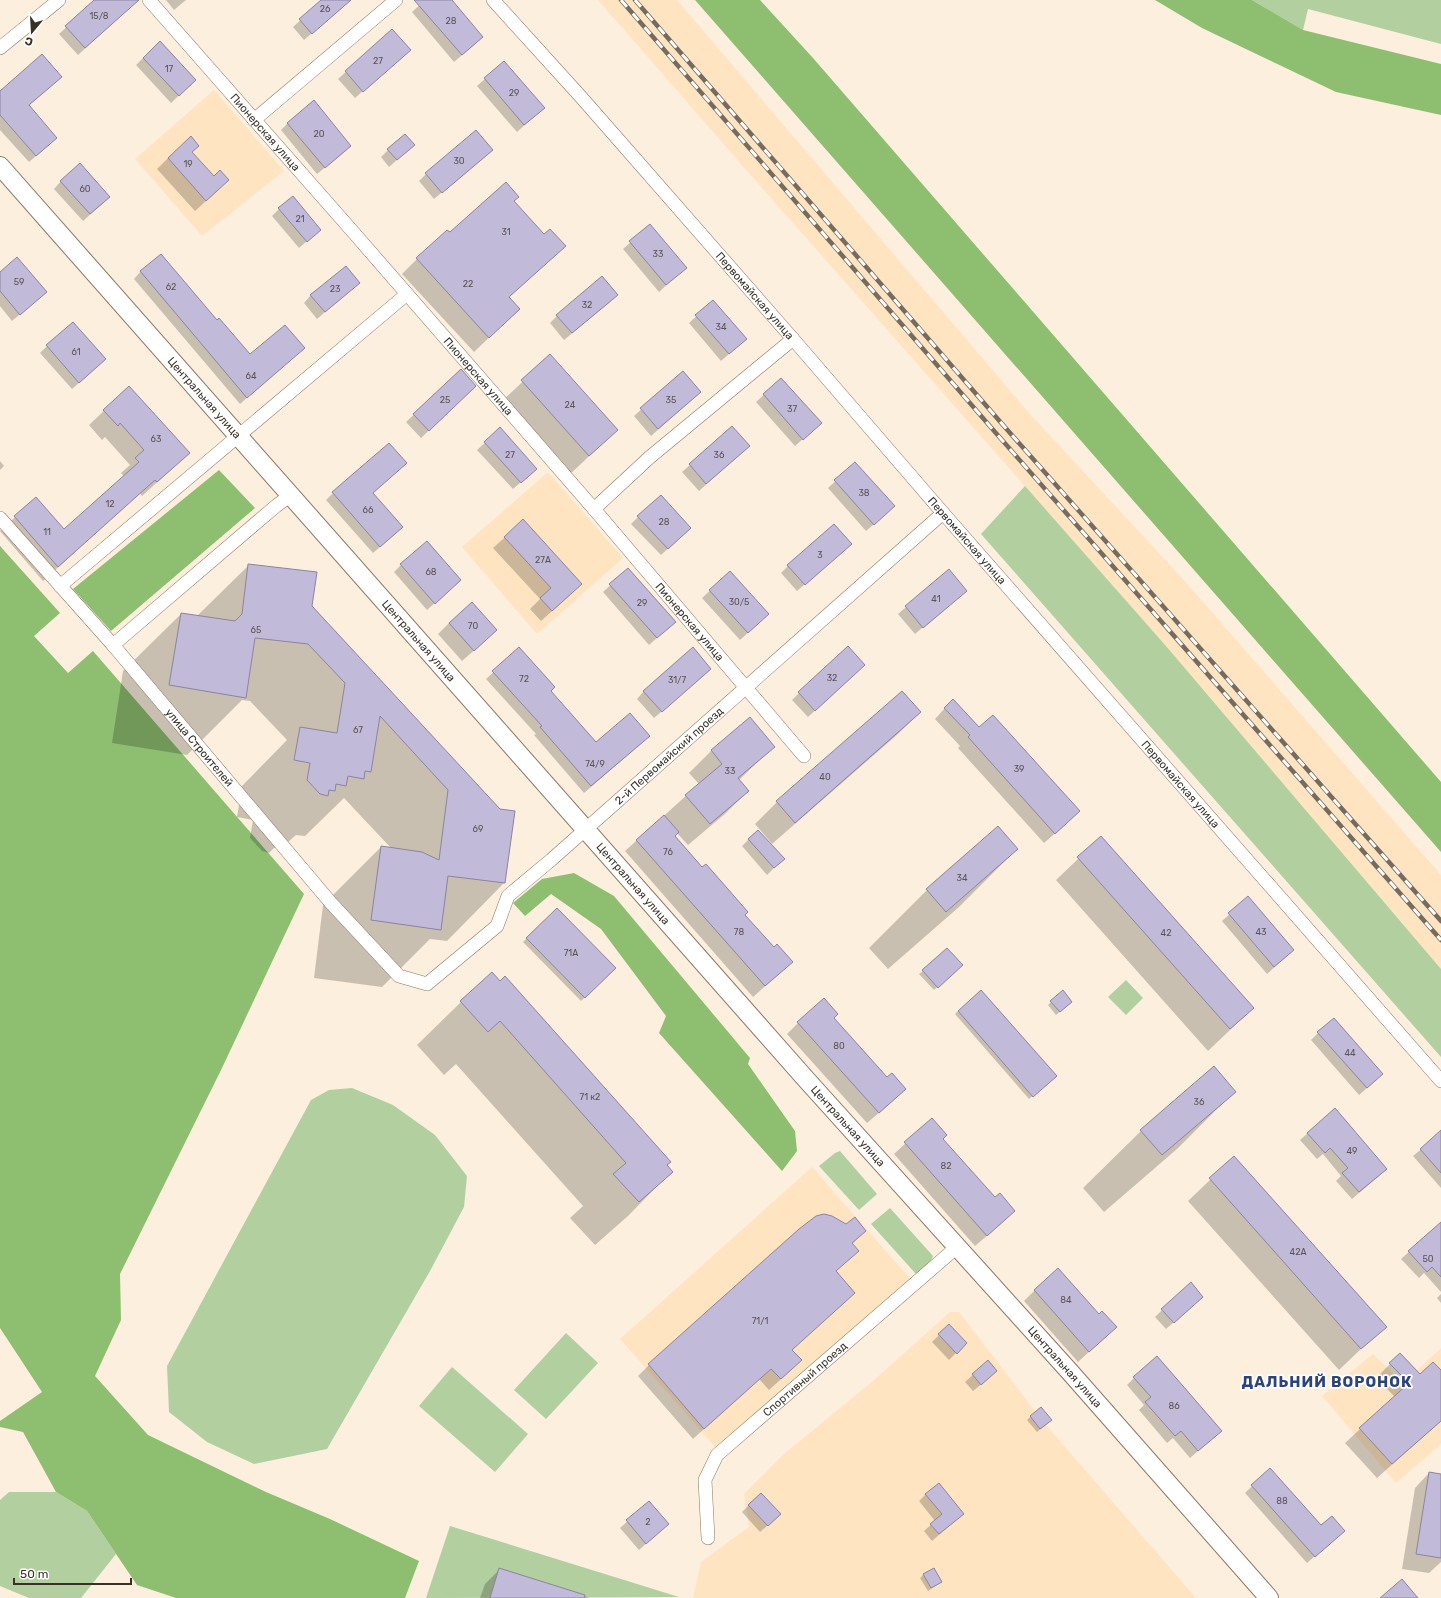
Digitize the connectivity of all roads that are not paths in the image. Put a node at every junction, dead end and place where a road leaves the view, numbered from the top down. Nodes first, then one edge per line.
1 (59, 0) edge
2 (149, 0) edge
3 (396, 0) edge
4 (493, 0) edge
5 (0, 48) edge
6 (254, 120) junction
7 (0, 166) edge
8 (407, 294) junction
9 (793, 339) junction
10 (239, 436) junction
11 (291, 495) junction
12 (594, 509) junction
13 (943, 513) junction
14 (0, 518) edge
15 (60, 586) junction
16 (113, 645) junction
17 (745, 688) junction
18 (804, 756) dead end
19 (586, 829) junction
20 (399, 976) joint
21 (1441, 1081) edge
22 (957, 1247) junction
23 (708, 1538) dead end
24 (1269, 1598) edge

1 - 5 street
2 - 6 street, Пионерская улица
3 - 6 street
4 - 9 street, Первомайская улица
6 - 8 street, Пионерская улица
7 - 10 main road, Центральная улица
8 - 10 street
8 - 12 street, Пионерская улица
9 - 12 street
9 - 13 street, Первомайская улица
10 - 11 main road, Центральная улица
10 - 15 street
11 - 16 street
11 - 19 main road, Центральная улица
12 - 17 street, Пионерская улица
13 - 17 street, 2-й Первомайский проезд
13 - 21 street, Первомайская улица
14 - 15 street, улица Строителей
15 - 16 street, улица Строителей
16 - 20 street, улица Строителей
17 - 18 street, Пионерская улица
17 - 19 street, 2-й Первомайский проезд
19 - 20 street, 2-й Первомайский проезд
19 - 22 main road, Центральная улица
22 - 23 street, Спортивный проезд
22 - 24 main road, Центральная улица

